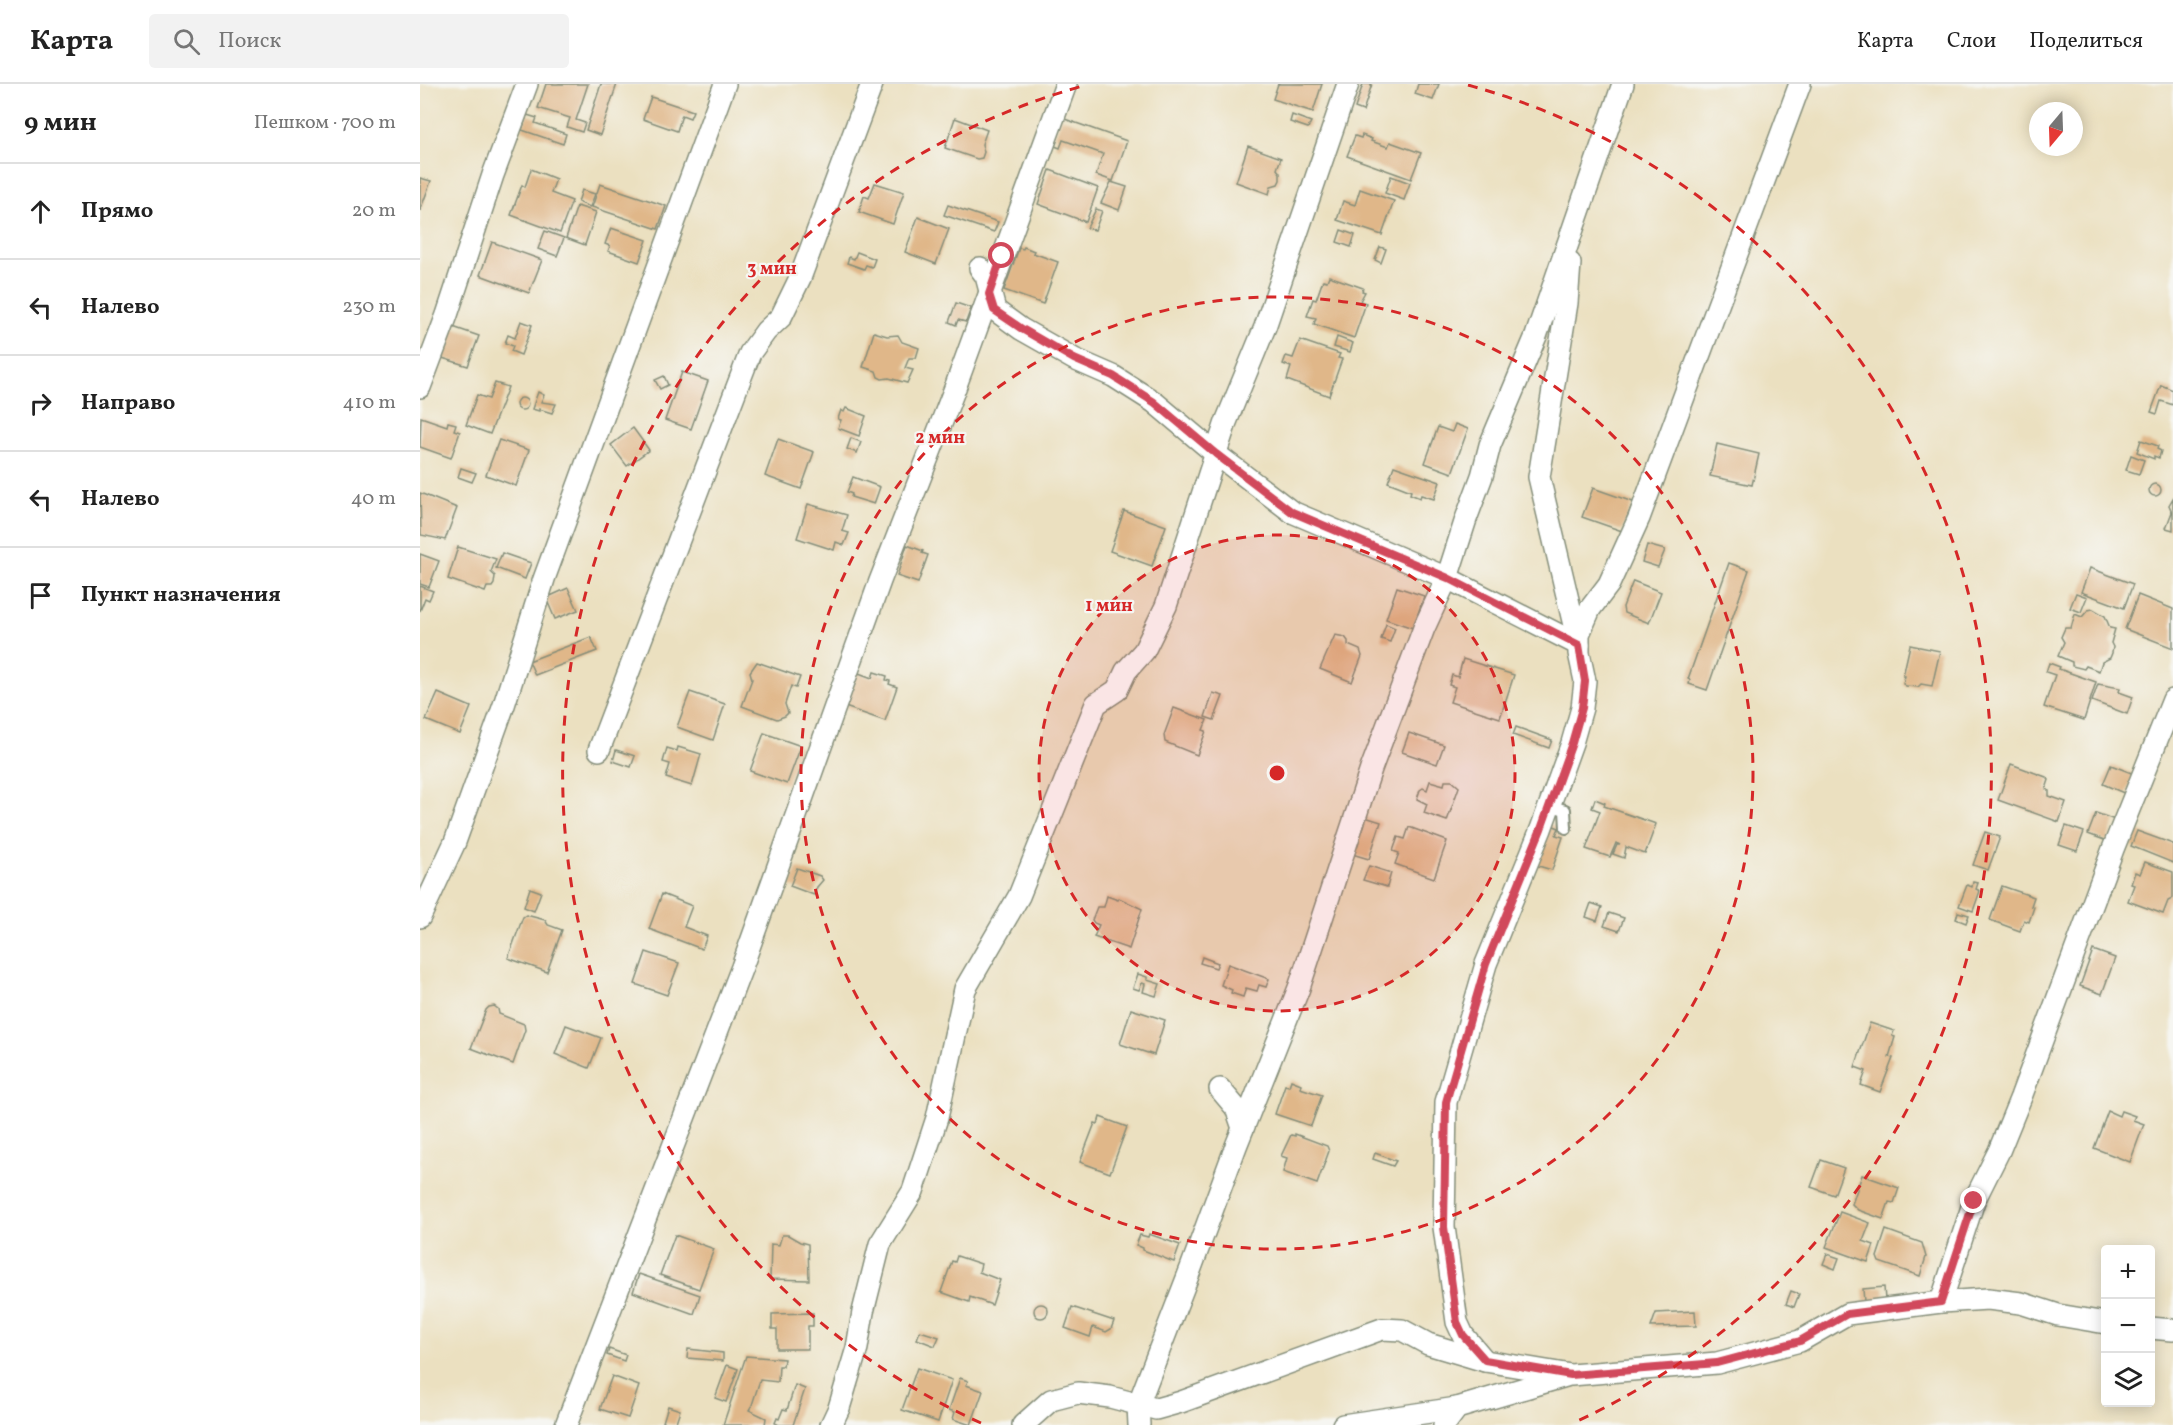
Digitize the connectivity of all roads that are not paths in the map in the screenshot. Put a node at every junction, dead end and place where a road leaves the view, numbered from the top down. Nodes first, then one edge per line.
1 (527, 84) edge
2 (725, 84) edge
3 (873, 84) edge
4 (1066, 84) edge
5 (1348, 84) edge
6 (1623, 84) edge
7 (1800, 84) edge
8 (1573, 233) junction
9 (980, 268) dead end
10 (989, 294) junction
11 (420, 387) edge
12 (1216, 454) junction
13 (1448, 578) junction
14 (1579, 645) junction
15 (2173, 700) edge
16 (599, 750) dead end
17 (1549, 805) junction
18 (1566, 828) dead end
19 (420, 917) edge
20 (1220, 1089) dead end
21 (1243, 1128) junction
22 (1941, 1302) junction
23 (2101, 1322) edge
24 (2155, 1328) edge
25 (2173, 1330) edge
26 (1485, 1360) junction
27 (1571, 1375) junction
28 (1139, 1415) edge
29 (1451, 1417) edge
30 (566, 1425) edge
31 (831, 1425) edge
32 (1023, 1425) edge
33 (1343, 1425) edge

1 - 11 street
2 - 19 street
3 - 16 street
4 - 10 street
5 - 12 street
6 - 8 street
7 - 14 street
8 - 13 street
8 - 14 street
9 - 10 street
10 - 12 street
10 - 30 street
12 - 13 street
12 - 31 street
13 - 14 street
13 - 21 street
14 - 17 street
15 - 22 street
17 - 18 lane
17 - 26 street
20 - 21 street
21 - 28 street
22 - 23 street
22 - 27 street
24 - 25 street
26 - 27 street
26 - 28 street
27 - 29 street
28 - 32 street
29 - 33 street

